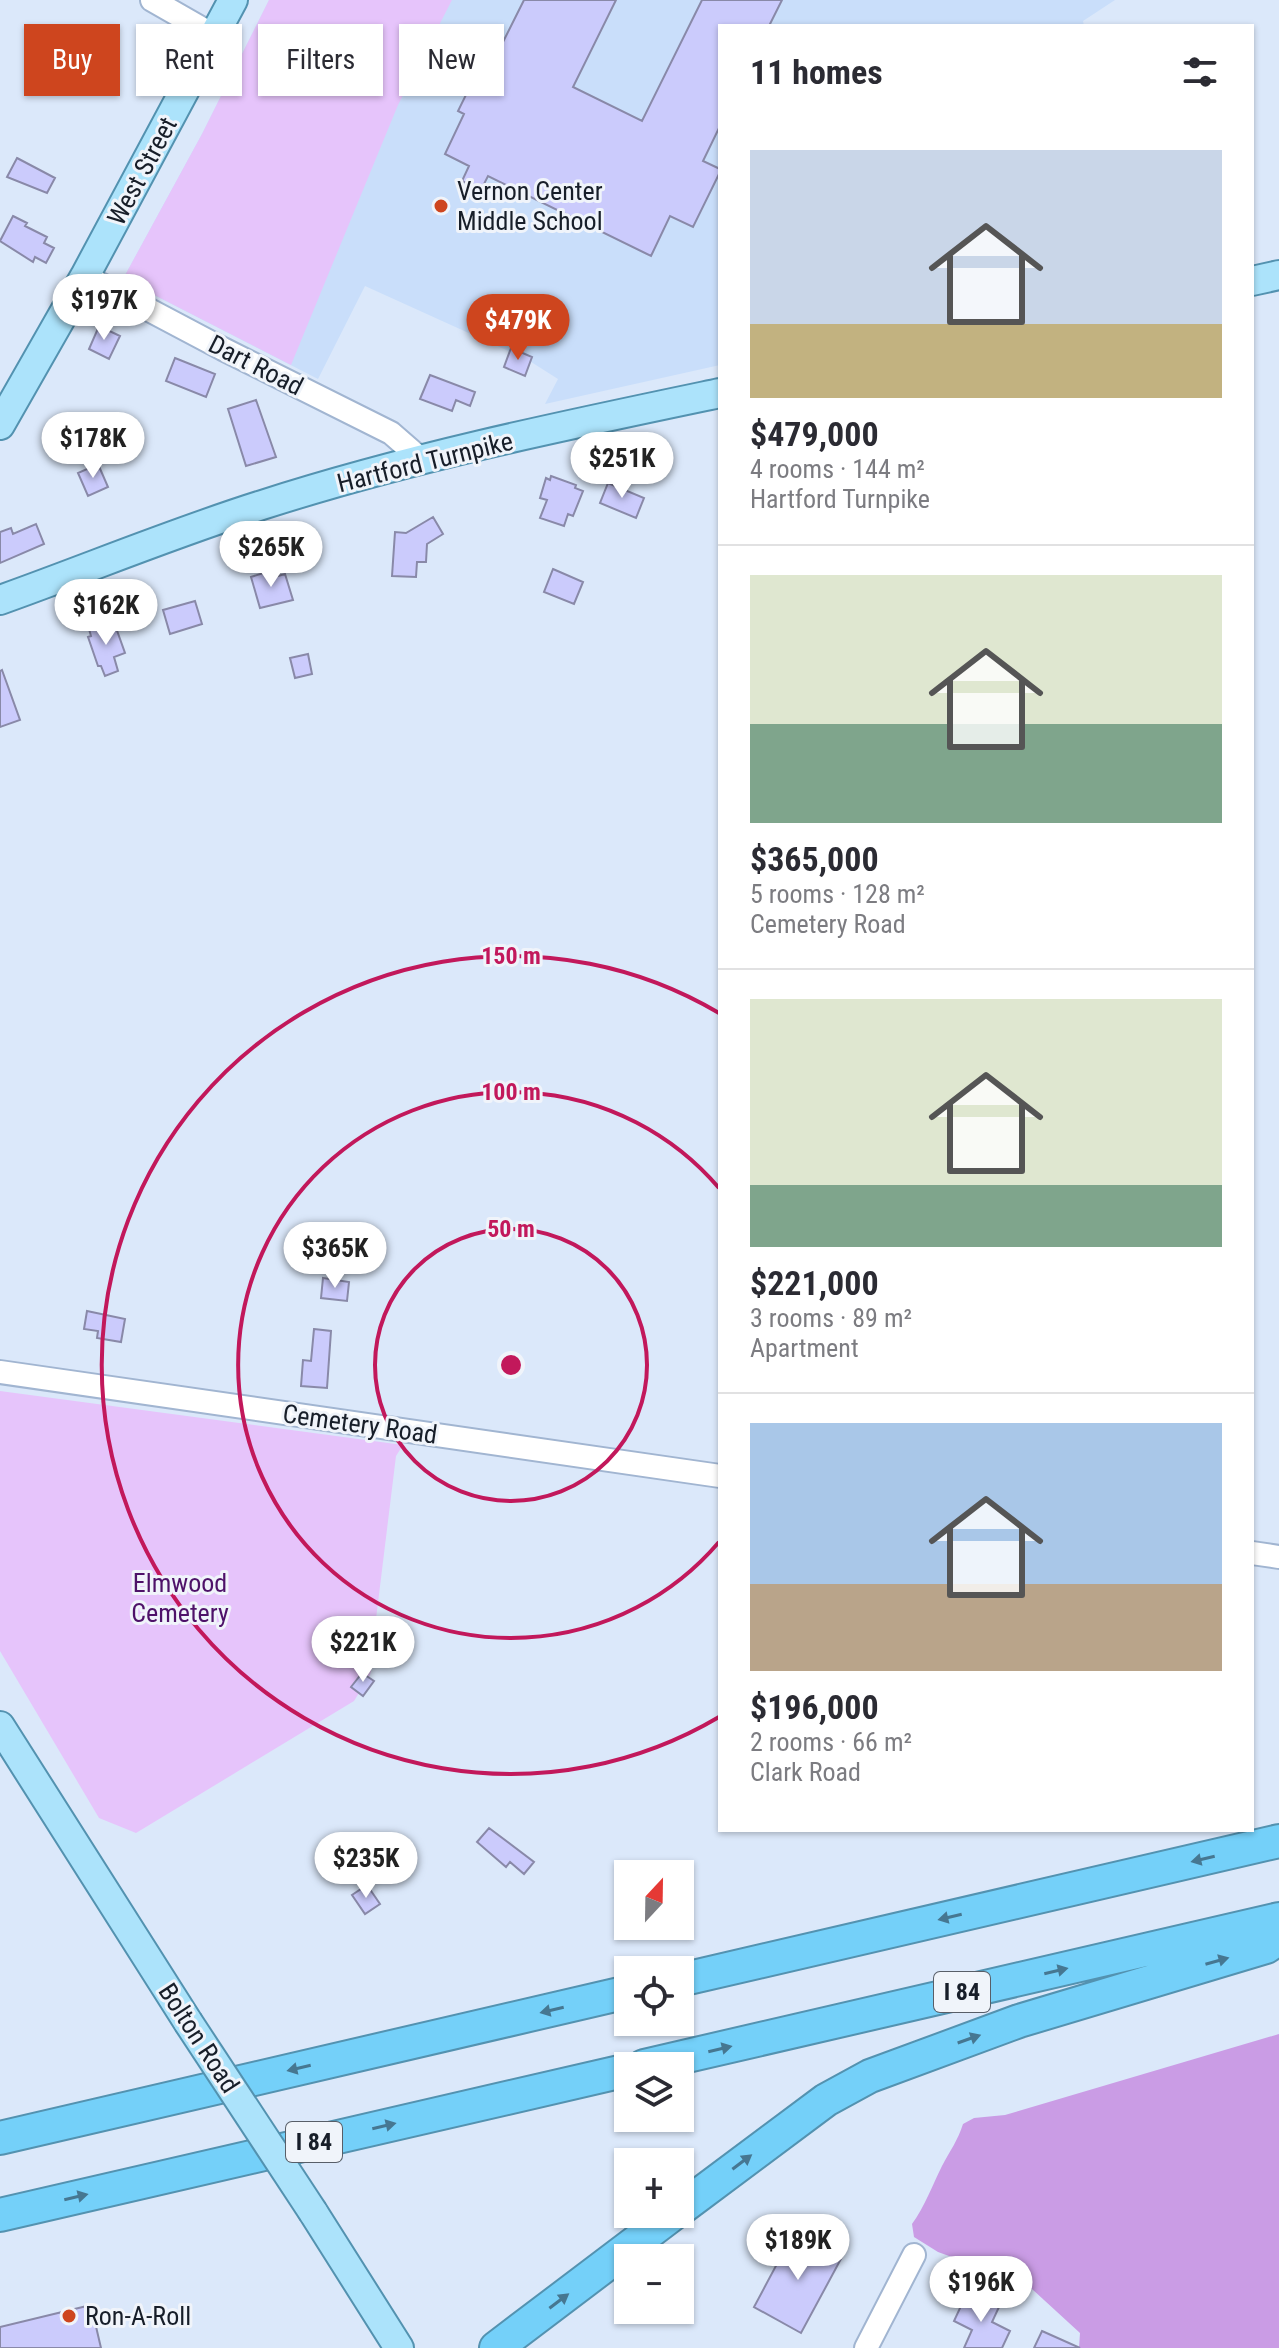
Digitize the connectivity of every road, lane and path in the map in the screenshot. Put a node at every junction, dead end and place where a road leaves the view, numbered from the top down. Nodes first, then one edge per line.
1 (152, 0) edge
2 (233, 0) edge
3 (194, 24) edge
4 (221, 24) edge
5 (182, 96) edge
6 (85, 276) junction
7 (718, 393) edge
8 (0, 425) edge
9 (422, 460) junction
10 (0, 600) edge
11 (0, 1372) edge
12 (718, 1476) edge
13 (1254, 1553) edge
14 (1279, 1557) edge
15 (0, 1726) edge
16 (1279, 1841) edge
17 (1279, 1919) edge
18 (1279, 1938) edge
19 (694, 1977) edge
20 (614, 1995) edge
21 (694, 2054) edge
22 (614, 2073) edge
23 (119, 2110) junction
24 (0, 2116) edge
25 (0, 2138) edge
26 (694, 2198) edge
27 (0, 2215) edge
28 (655, 2228) edge
29 (914, 2255) dead end
30 (399, 2348) edge
31 (496, 2348) edge
32 (866, 2348) edge

1 - 3 street
2 - 4 main road, West Street
5 - 6 main road, West Street
6 - 8 main road, West Street
6 - 9 street, Dart Road
7 - 9 main road, Hartford Turnpike
9 - 10 main road, Hartford Turnpike
11 - 12 street, Cemetery Road
13 - 14 street
15 - 30 main road, Bolton Road, bridge
16 -> 19 highway
21 -> 17 highway, I 84
26 -> 18 highway
20 -> 23 highway
27 -> 22 highway, I 84
23 - 24 highway
23 - 25 highway
31 -> 28 highway
29 - 32 street

